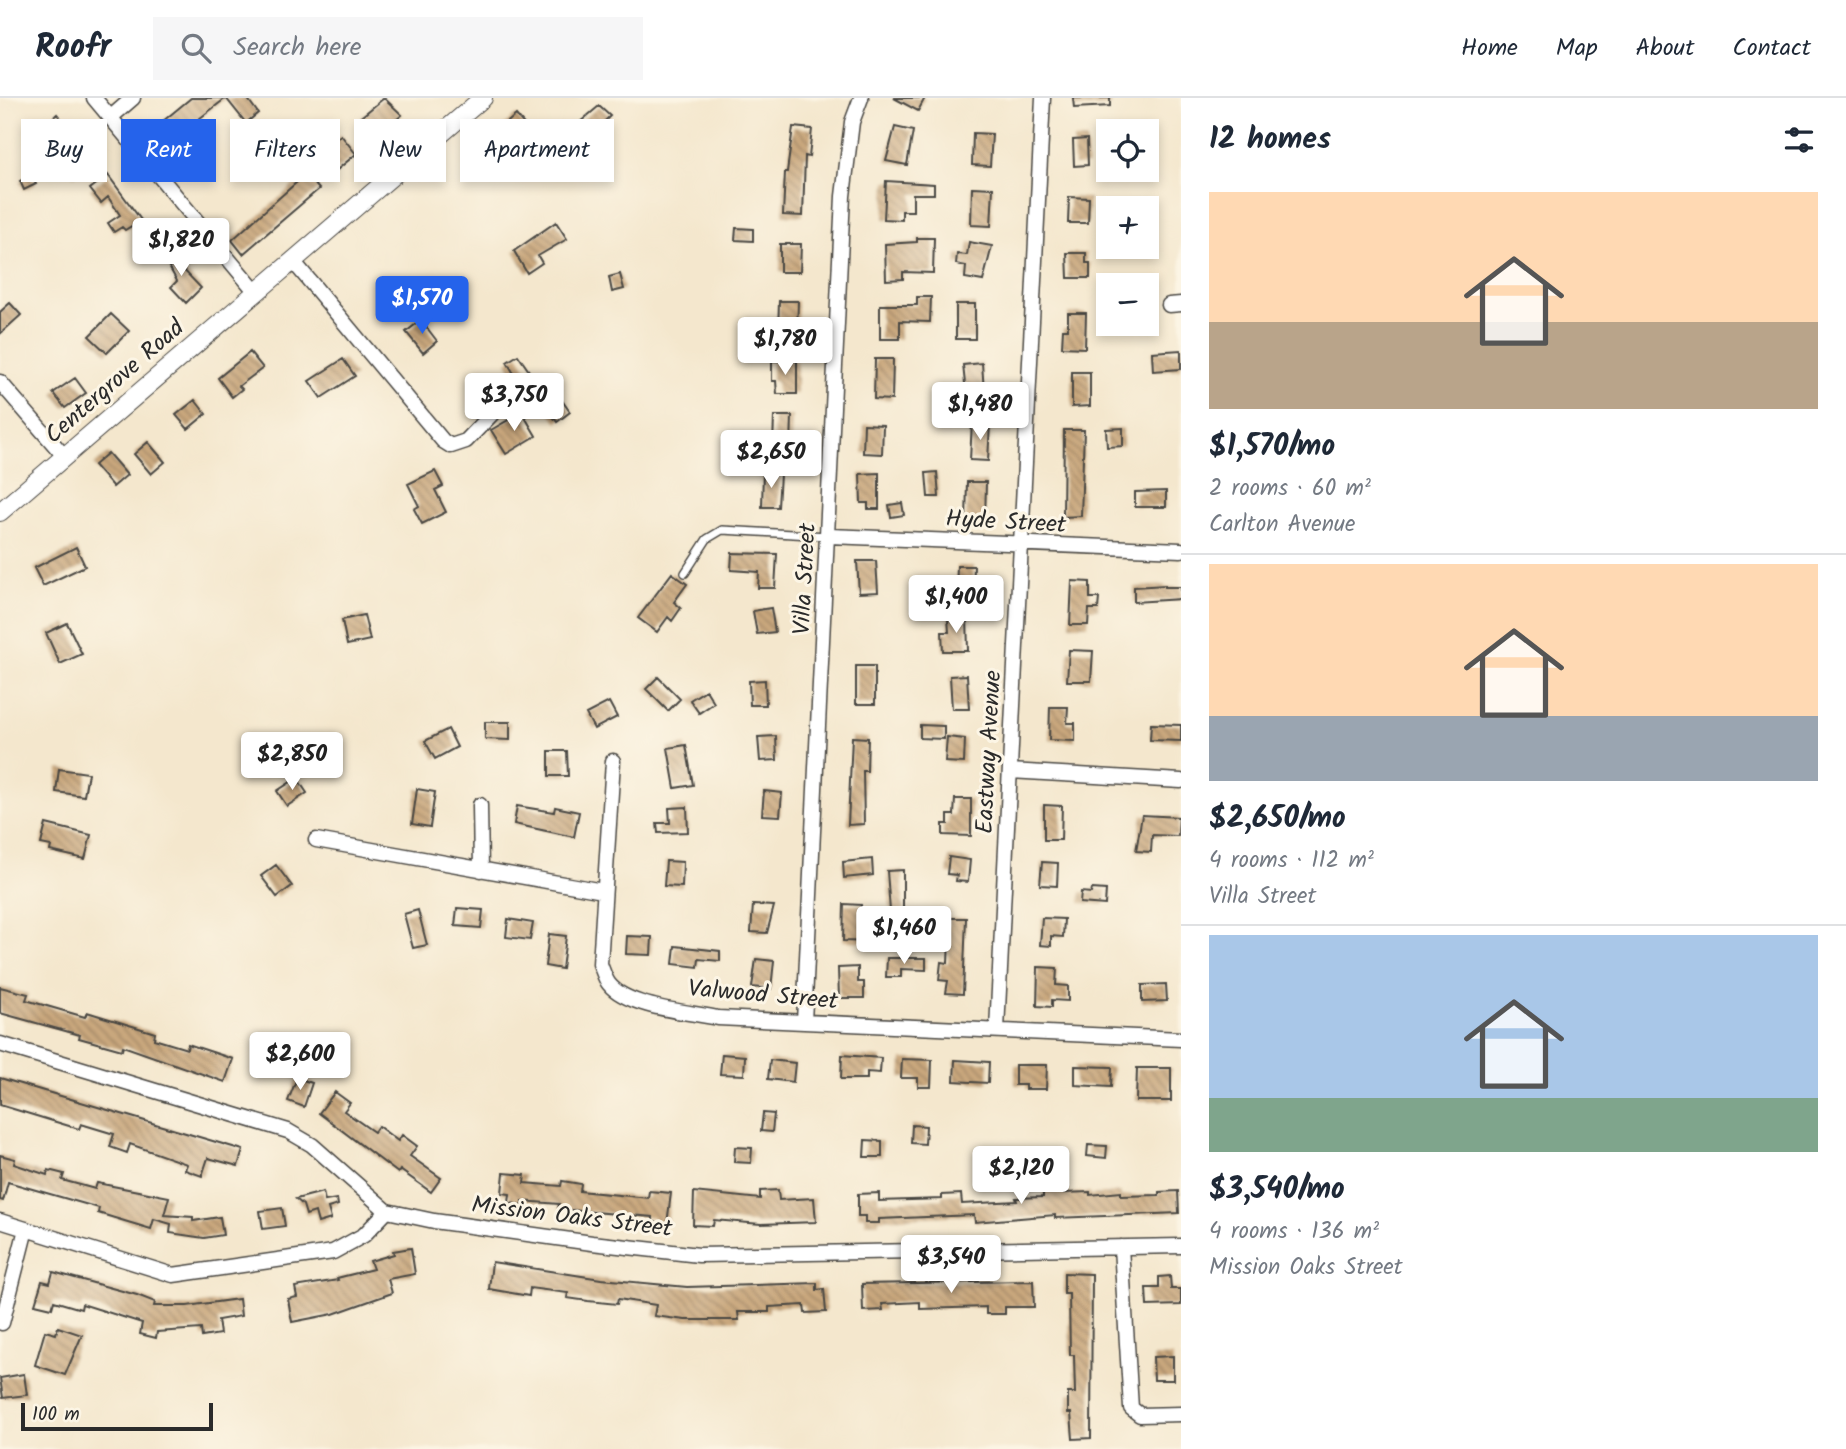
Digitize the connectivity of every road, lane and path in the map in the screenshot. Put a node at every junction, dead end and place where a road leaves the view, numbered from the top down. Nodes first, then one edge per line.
1 (93, 98) edge
2 (133, 98) edge
3 (484, 98) edge
4 (861, 98) edge
5 (1043, 98) edge
6 (110, 118) junction
7 (293, 261) junction
8 (256, 292) junction
9 (0, 382) edge
10 (511, 394) dead end
11 (64, 456) junction
12 (0, 512) edge
13 (829, 536) junction
14 (1021, 544) junction
15 (1181, 550) edge
16 (685, 573) dead end
17 (613, 761) dead end
18 (1010, 771) junction
19 (1181, 781) edge
20 (480, 805) dead end
21 (316, 840) dead end
22 (481, 870) junction
23 (603, 891) junction
24 (804, 1022) junction
25 (997, 1030) junction
26 (1181, 1039) edge
27 (0, 1044) edge
28 (387, 1211) junction
29 (0, 1221) edge
30 (26, 1229) junction
31 (1181, 1246) edge
32 (1121, 1247) junction
33 (2, 1323) dead end
34 (1181, 1414) edge

1 - 6 street
2 - 6 street
3 - 7 street, Centergrove Road
4 - 13 street, Villa Street
5 - 14 street, Eastway Avenue
6 - 8 street
7 - 8 street, Centergrove Road
7 - 10 street
8 - 11 street, Centergrove Road
9 - 11 street
11 - 12 street, Centergrove Road
13 - 14 street, Hyde Street
13 - 16 lane
13 - 24 street, Villa Street
14 - 15 street, Hyde Street
14 - 18 street, Eastway Avenue
17 - 23 street, Valwood Street
18 - 19 street
18 - 25 street, Eastway Avenue
20 - 22 street
21 - 22 street
22 - 23 street
23 - 24 street, Valwood Street
24 - 25 street, Valwood Street
25 - 26 street, Valwood Street
27 - 28 street
28 - 30 street
28 - 32 street, Mission Oaks Street
29 - 30 street
30 - 33 street
31 - 32 street, Mission Oaks Street
32 - 34 street

